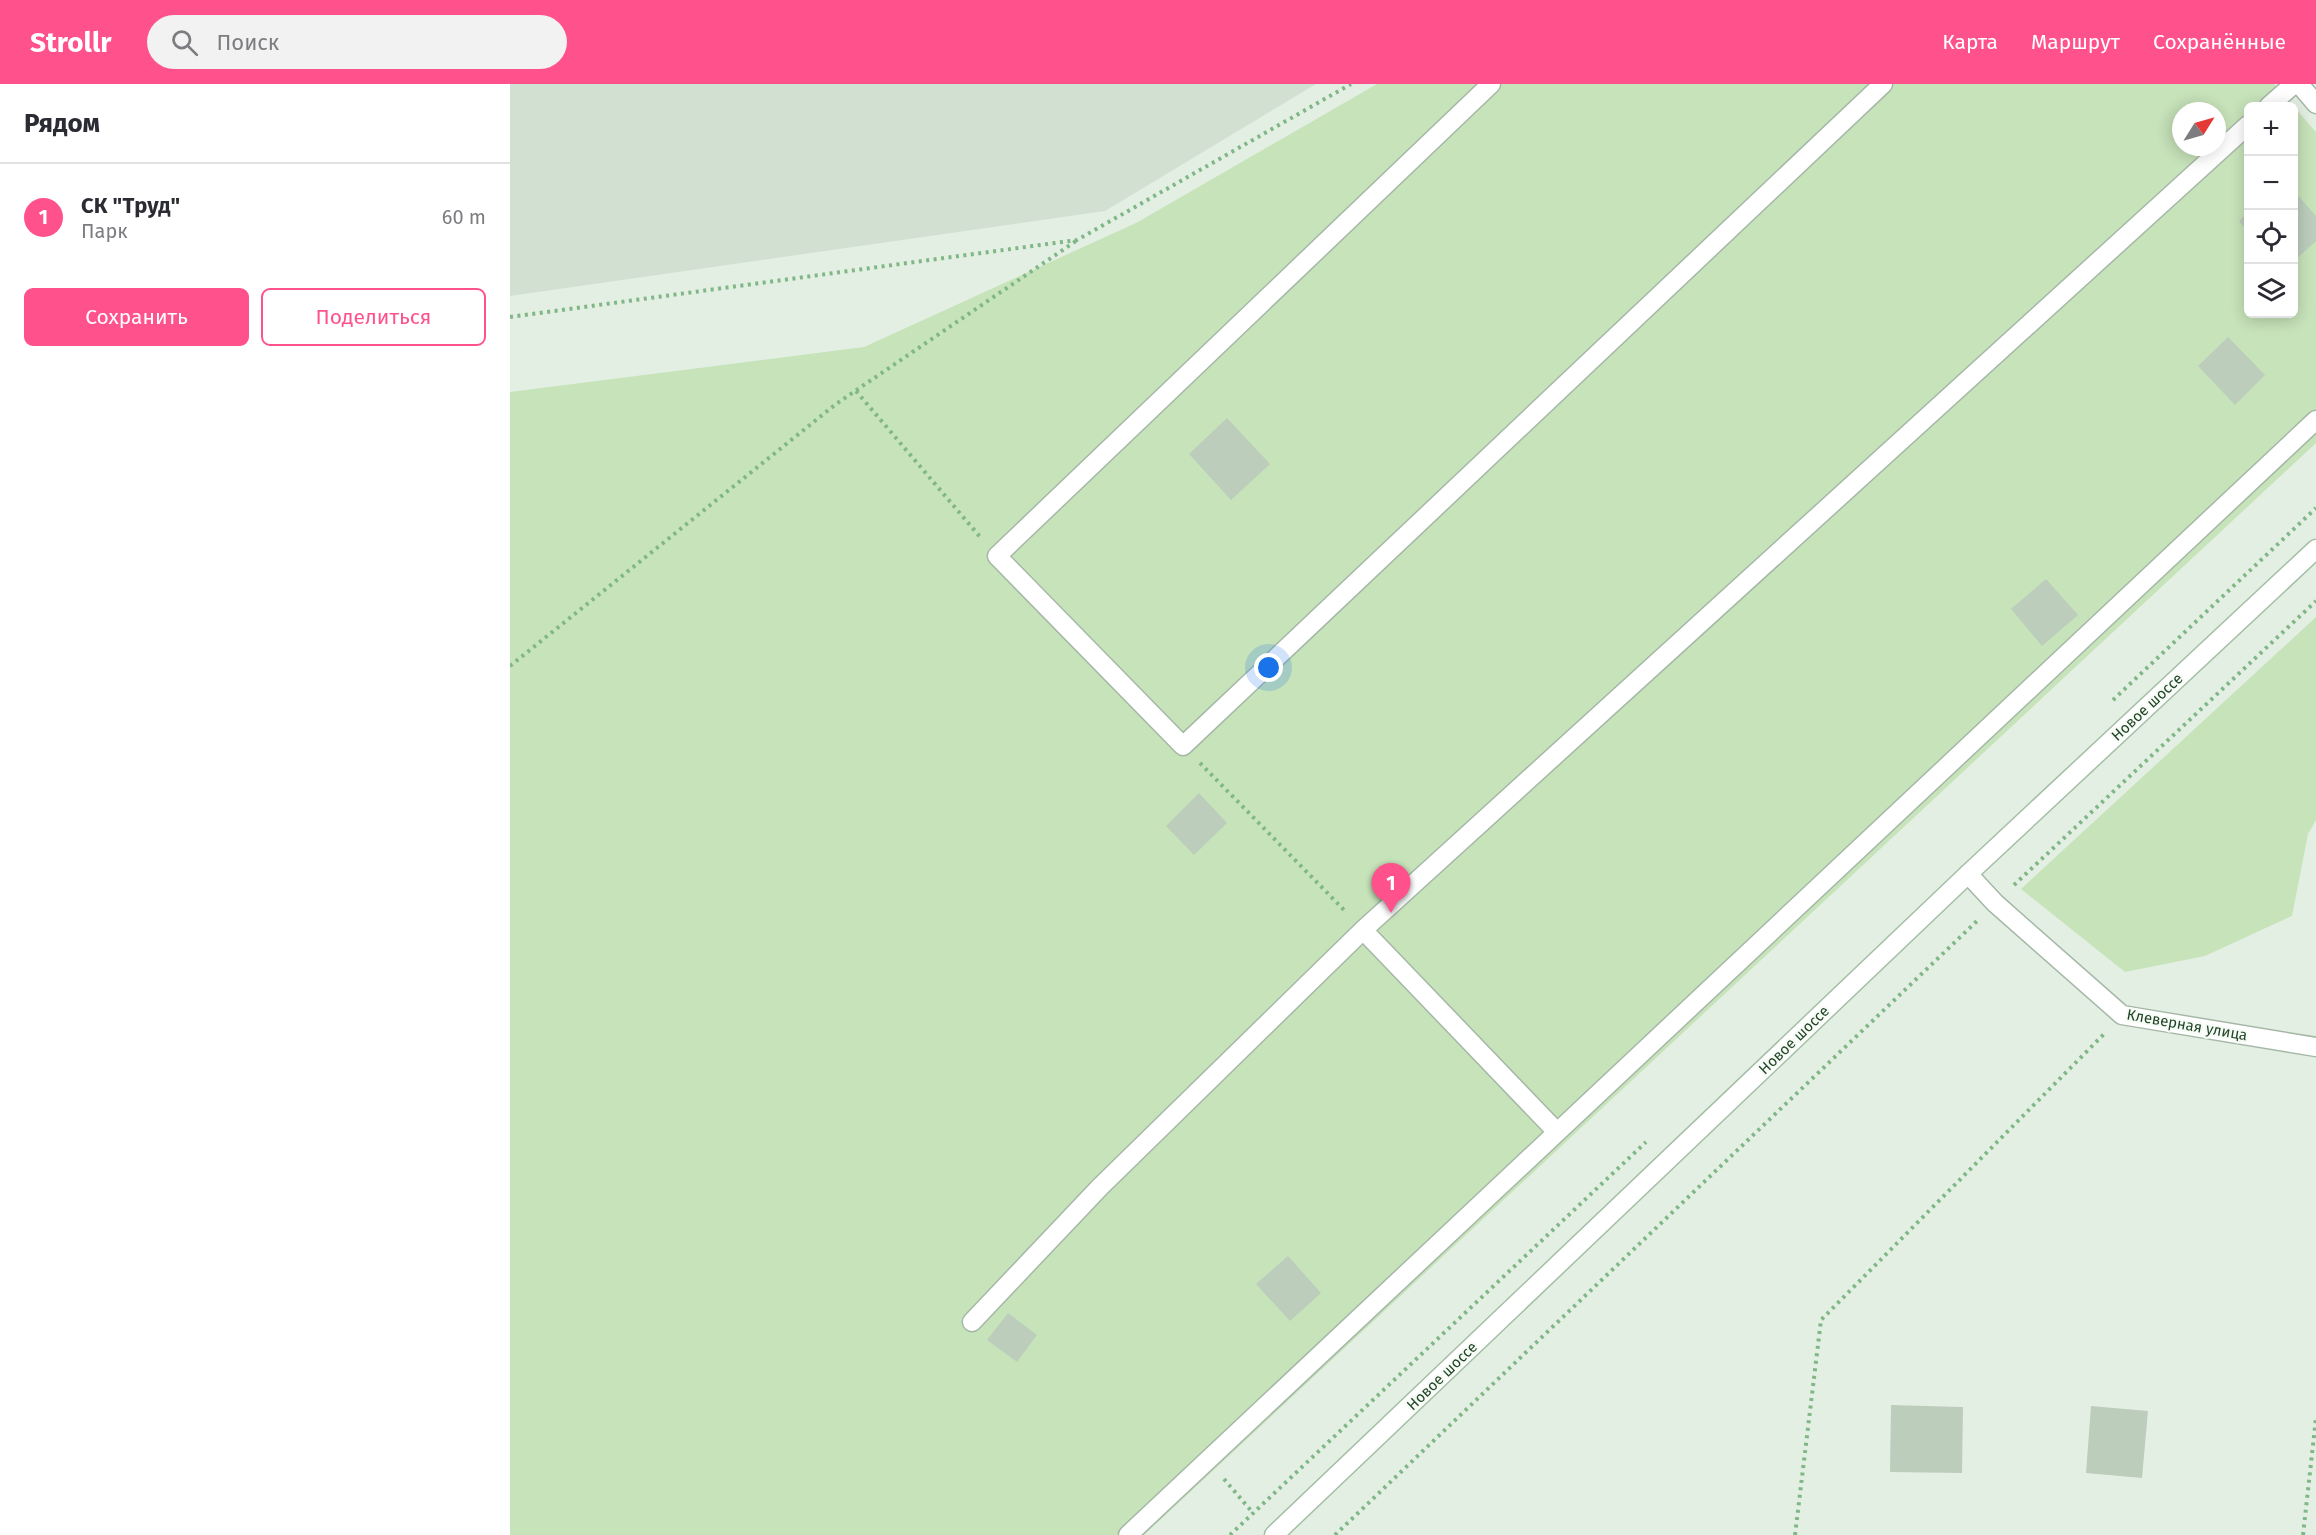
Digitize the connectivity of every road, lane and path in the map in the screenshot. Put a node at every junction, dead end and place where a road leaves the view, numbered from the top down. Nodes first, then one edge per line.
1 (1350, 84) edge
2 (1491, 84) edge
3 (1883, 84) edge
4 (2294, 84) edge
5 (2299, 84) edge
6 (2274, 102) edge
7 (2316, 104) edge
8 (2244, 129) edge
9 (1077, 240) junction
10 (510, 317) edge
11 (856, 391) junction
12 (2316, 420) edge
13 (2316, 549) edge
14 (997, 556) junction
15 (2316, 602) edge
16 (510, 666) edge
17 (1183, 746) junction
18 (1968, 874) junction
19 (1995, 903) junction
20 (1363, 930) junction
21 (2122, 1015) junction
22 (2316, 1047) edge
23 (1557, 1132) junction
24 (972, 1322) dead end
25 (2316, 1418) edge
26 (1208, 1460) junction
27 (1253, 1513) dead end
28 (1128, 1535) edge
29 (1274, 1535) edge
30 (1335, 1535) edge
31 (1794, 1535) edge
32 (2303, 1535) edge

1 - 9 path
2 - 14 street
3 - 17 street
4 - 6 street
5 - 7 street
8 - 20 street
9 - 10 path
9 - 11 path
11 - 14 path
11 - 16 path
12 - 23 street
13 - 18 street, Новое шоссе
14 - 17 street
15 - 19 path
17 - 20 path
18 - 19 street, Клеверная улица
18 - 29 street, Новое шоссе
19 - 21 street, Клеверная улица
19 - 30 path
20 - 23 street
20 - 24 street
21 - 22 street, Клеверная улица
21 - 31 path
23 - 26 street
25 - 32 path
26 - 27 path
26 - 28 street

